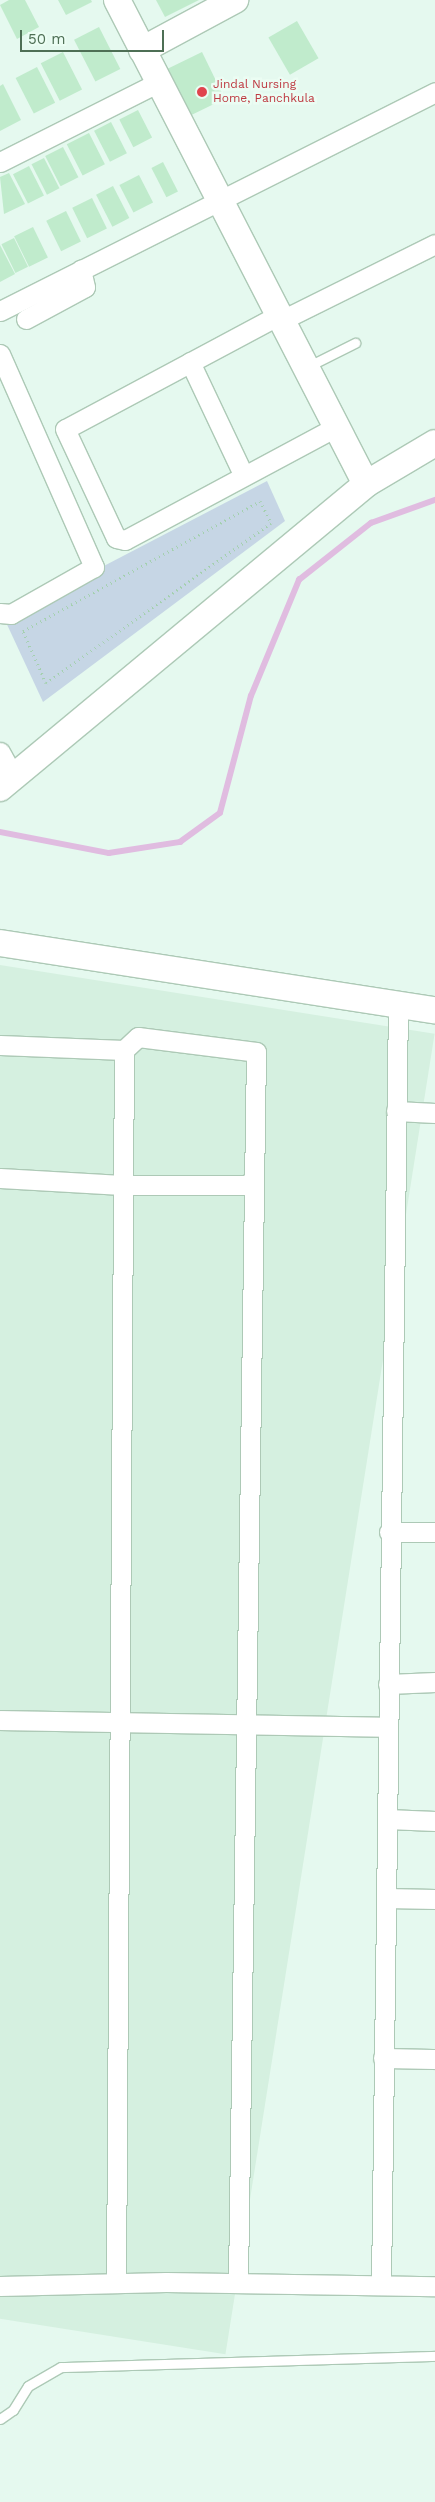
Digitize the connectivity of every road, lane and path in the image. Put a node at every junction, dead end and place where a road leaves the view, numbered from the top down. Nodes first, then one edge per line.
1 (117, 0) edge
2 (235, 0) edge
3 (142, 50) junction
4 (159, 82) junction
5 (435, 92) edge
6 (0, 162) edge
7 (217, 198) junction
8 (435, 244) edge
9 (80, 269) junction
10 (0, 311) edge
11 (278, 318) junction
12 (26, 319) dead end
13 (355, 343) dead end
14 (0, 354) edge
15 (190, 362) junction
16 (305, 368) junction
17 (336, 427) junction
18 (435, 443) edge
19 (242, 474) junction
20 (366, 484) junction
21 (260, 502) joint
22 (0, 613) edge
23 (0, 752) edge
24 (7, 782) edge
25 (0, 943) edge
26 (398, 1003) junction
27 (435, 1010) edge
28 (0, 1045) edge
29 (124, 1050) junction
30 (396, 1111) junction
31 (435, 1113) edge
32 (0, 1178) edge
33 (254, 1180) junction
34 (122, 1185) junction
35 (390, 1532) junction
36 (435, 1532) edge
37 (435, 1682) edge
38 (388, 1684) junction
39 (0, 1720) edge
40 (116, 1722) junction
41 (246, 1725) junction
42 (388, 1727) junction
43 (387, 1819) junction
44 (435, 1821) edge
45 (386, 1898) junction
46 (435, 1899) edge
47 (383, 2058) junction
48 (435, 2059) edge
49 (116, 2283) junction
50 (238, 2283) junction
51 (381, 2285) junction
52 (0, 2286) edge
53 (435, 2286) edge
54 (435, 2356) edge
55 (0, 2419) edge

1 - 3 street
2 - 3 street
3 - 4 street
4 - 6 street
4 - 7 street
5 - 7 street
7 - 9 street
7 - 11 street
8 - 11 street
9 - 10 street
9 - 12 street
11 - 15 street
11 - 16 street
13 - 16 lane
14 - 22 street
15 - 19 street
15 - 19 street
16 - 17 street
17 - 19 street
17 - 20 street
18 - 20 street
20 - 24 street
21 - 21 path
23 - 24 street
25 - 26 street
26 - 27 street
26 - 30 street
28 - 29 street
29 - 33 street
29 - 34 street
30 - 31 street
30 - 35 street
32 - 34 street
33 - 34 street
33 - 41 street
34 - 40 street
35 - 36 street
35 - 38 street
37 - 38 street
38 - 42 street
39 - 40 street
40 - 41 street
40 - 49 street
41 - 42 street
41 - 50 street
42 - 43 street
43 - 44 street
43 - 45 street
45 - 46 street
45 - 47 street
47 - 48 street
47 - 51 street
49 - 50 street
49 - 52 street
50 - 51 street
51 - 53 street
54 - 55 lane

